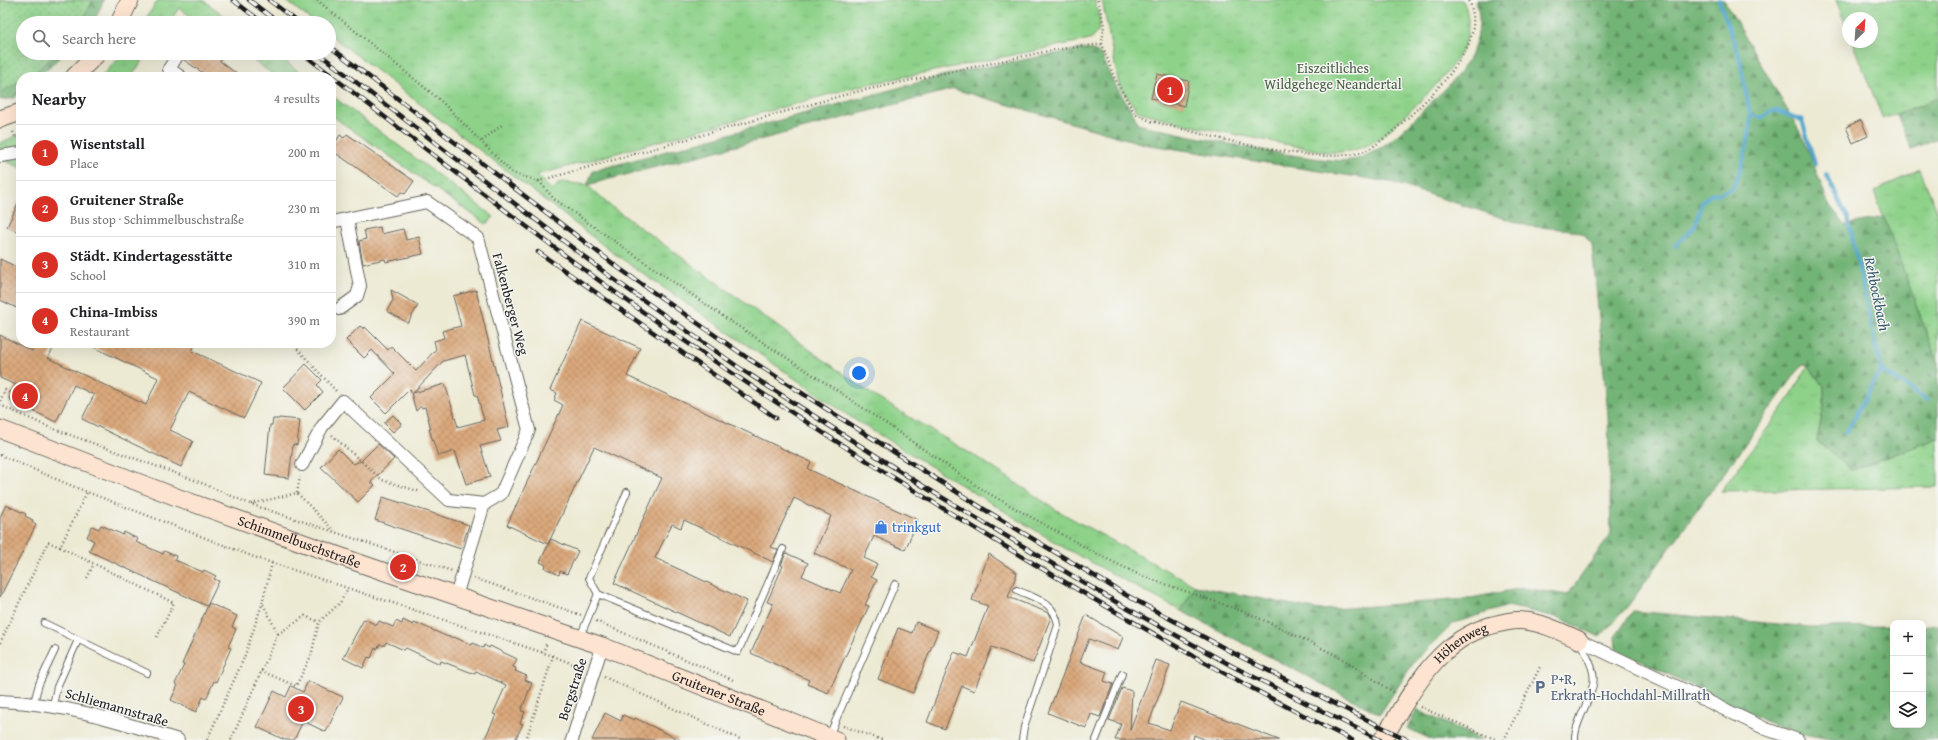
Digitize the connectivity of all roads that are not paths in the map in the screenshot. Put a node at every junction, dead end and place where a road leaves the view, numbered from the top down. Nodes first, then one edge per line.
1 (130, 0) edge
2 (123, 16) edge
3 (91, 60) edge
4 (175, 60) edge
5 (79, 72) edge
6 (174, 72) edge
7 (16, 114) edge
8 (0, 119) edge
9 (16, 153) edge
10 (0, 156) edge
11 (347, 218) junction
12 (336, 221) edge
13 (339, 309) dead end
14 (0, 429) edge
15 (302, 465) dead end
16 (627, 492) dead end
17 (484, 504) junction
18 (783, 549) dead end
19 (895, 584) dead end
20 (1017, 590) dead end
21 (598, 594) junction
22 (456, 596) junction
23 (44, 623) dead end
24 (580, 638) junction
25 (78, 640) junction
26 (1579, 640) junction
27 (602, 646) junction
28 (55, 650) dead end
29 (147, 674) dead end
30 (1122, 674) dead end
31 (0, 701) edge
32 (34, 702) junction
33 (53, 705) junction
34 (833, 733) edge
35 (178, 740) edge
36 (572, 740) edge
37 (1022, 740) edge
38 (1096, 740) edge
39 (1382, 740) edge
40 (1575, 740) edge
41 (1798, 740) edge

1 - 2 main road
3 - 5 main road
4 - 6 street
7 - 8 main road
9 - 10 street
11 - 12 street, Falkenberger Weg
11 - 13 street
11 - 17 street, Falkenberger Weg
14 - 22 main road, Schimmelbuschstraße
15 - 17 street
16 - 21 lane
17 - 22 street
18 - 21 lane
19 - 34 lane
20 - 37 lane
21 - 24 lane
22 - 24 main road, Schimmelbuschstraße
23 - 25 lane
24 - 27 main road, Schimmelbuschstraße
25 - 29 lane
25 - 33 lane
26 - 39 main road, Höhenweg
26 - 40 lane
26 - 41 street, Höhenweg
27 - 34 main road, Gruitener Straße
27 - 36 street, Bergstraße
28 - 32 lane
30 - 38 lane
31 - 32 street, Schliemannstraße
32 - 33 street, Schliemannstraße
33 - 35 street, Schliemannstraße

